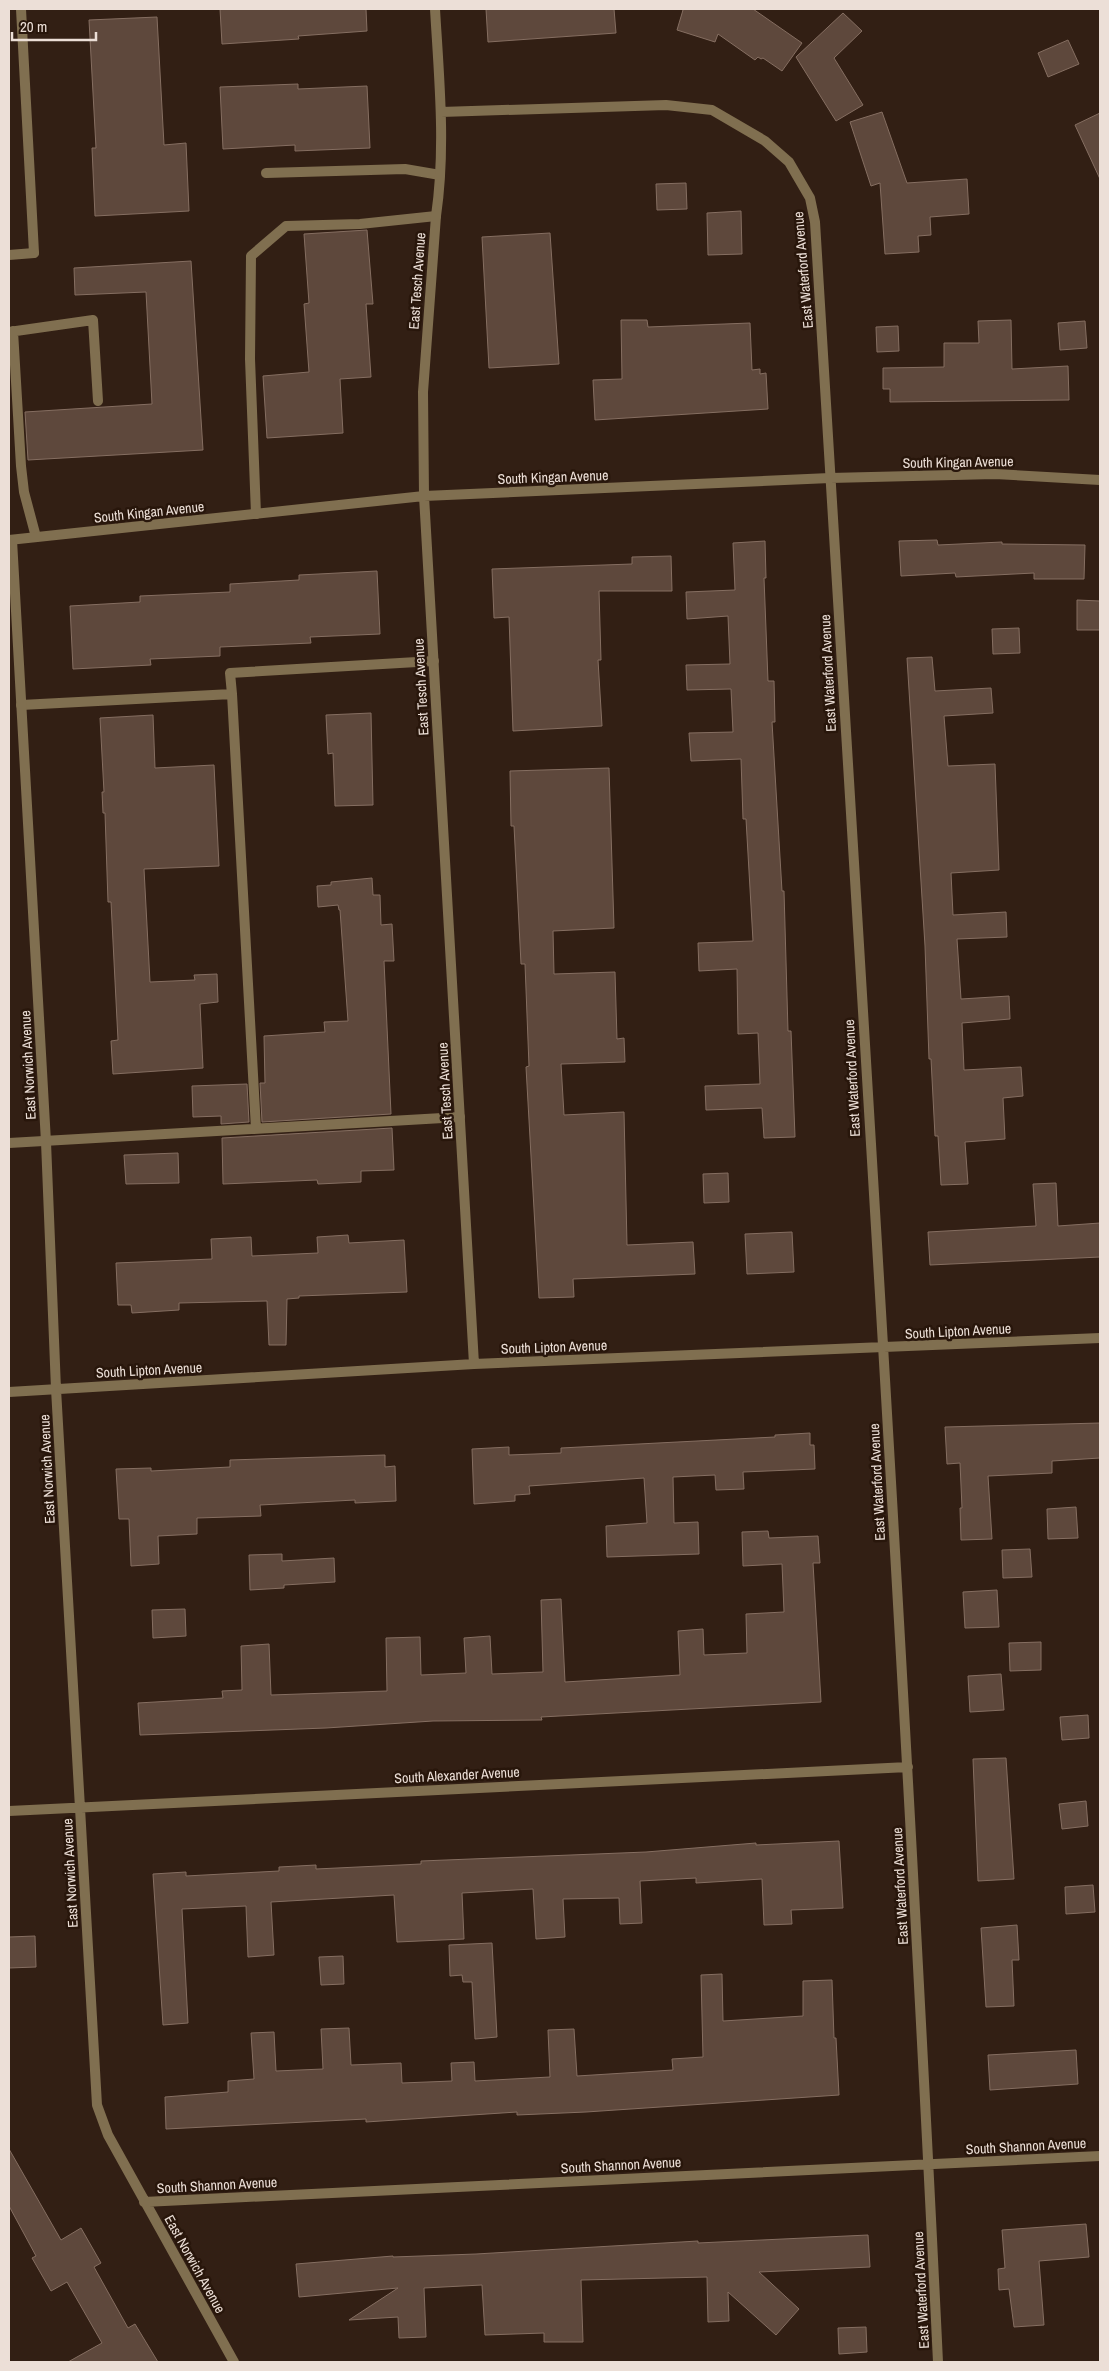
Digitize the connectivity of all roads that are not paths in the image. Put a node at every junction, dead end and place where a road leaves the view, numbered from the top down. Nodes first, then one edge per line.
1 (21, 9) edge
2 (435, 9) edge
3 (441, 112) junction
4 (266, 173) dead end
5 (440, 175) junction
6 (436, 216) junction
7 (9, 255) edge
8 (11, 332) edge
9 (98, 401) dead end
10 (830, 478) junction
11 (1100, 480) edge
12 (424, 496) junction
13 (256, 514) junction
14 (36, 537) junction
15 (10, 540) edge
16 (434, 661) junction
17 (232, 694) junction
18 (21, 705) junction
19 (460, 1118) junction
20 (256, 1129) junction
21 (46, 1142) junction
22 (9, 1143) edge
23 (1100, 1338) edge
24 (883, 1348) junction
25 (474, 1364) junction
26 (56, 1389) junction
27 (9, 1392) edge
28 (908, 1768) junction
29 (80, 1807) junction
30 (9, 1811) edge
31 (1100, 2156) edge
32 (928, 2164) junction
33 (144, 2202) junction
34 (234, 2362) edge
35 (938, 2362) edge

1 - 7 street
2 - 3 street, East Tesch Avenue
3 - 5 street, East Tesch Avenue
3 - 10 street, East Waterford Avenue
4 - 5 street
5 - 6 street, East Tesch Avenue
6 - 12 street, East Tesch Avenue
6 - 13 street
8 - 9 street
8 - 14 street
10 - 11 street, South Kingan Avenue
10 - 12 street, South Kingan Avenue
10 - 24 street, East Waterford Avenue
12 - 13 street, South Kingan Avenue
12 - 16 street, East Tesch Avenue
13 - 14 street, South Kingan Avenue
14 - 15 street, South Kingan Avenue
15 - 18 street, East Norwich Avenue
16 - 17 street
16 - 19 street, East Tesch Avenue
17 - 18 street
17 - 20 street
18 - 21 street, East Norwich Avenue
19 - 20 street
19 - 25 street, East Tesch Avenue
20 - 21 street
21 - 22 street
21 - 26 street, East Norwich Avenue
23 - 24 street, South Lipton Avenue
24 - 25 street, South Lipton Avenue
24 - 28 street, East Waterford Avenue
25 - 26 street, South Lipton Avenue
26 - 27 street, South Lipton Avenue
26 - 29 street, East Norwich Avenue
28 - 29 street, South Alexander Avenue
28 - 32 street, East Waterford Avenue
29 - 30 street, South Alexander Avenue
29 - 33 street, East Norwich Avenue
31 - 32 street, South Shannon Avenue
32 - 33 street, South Shannon Avenue
32 - 35 street, East Waterford Avenue
33 - 34 street, East Norwich Avenue

